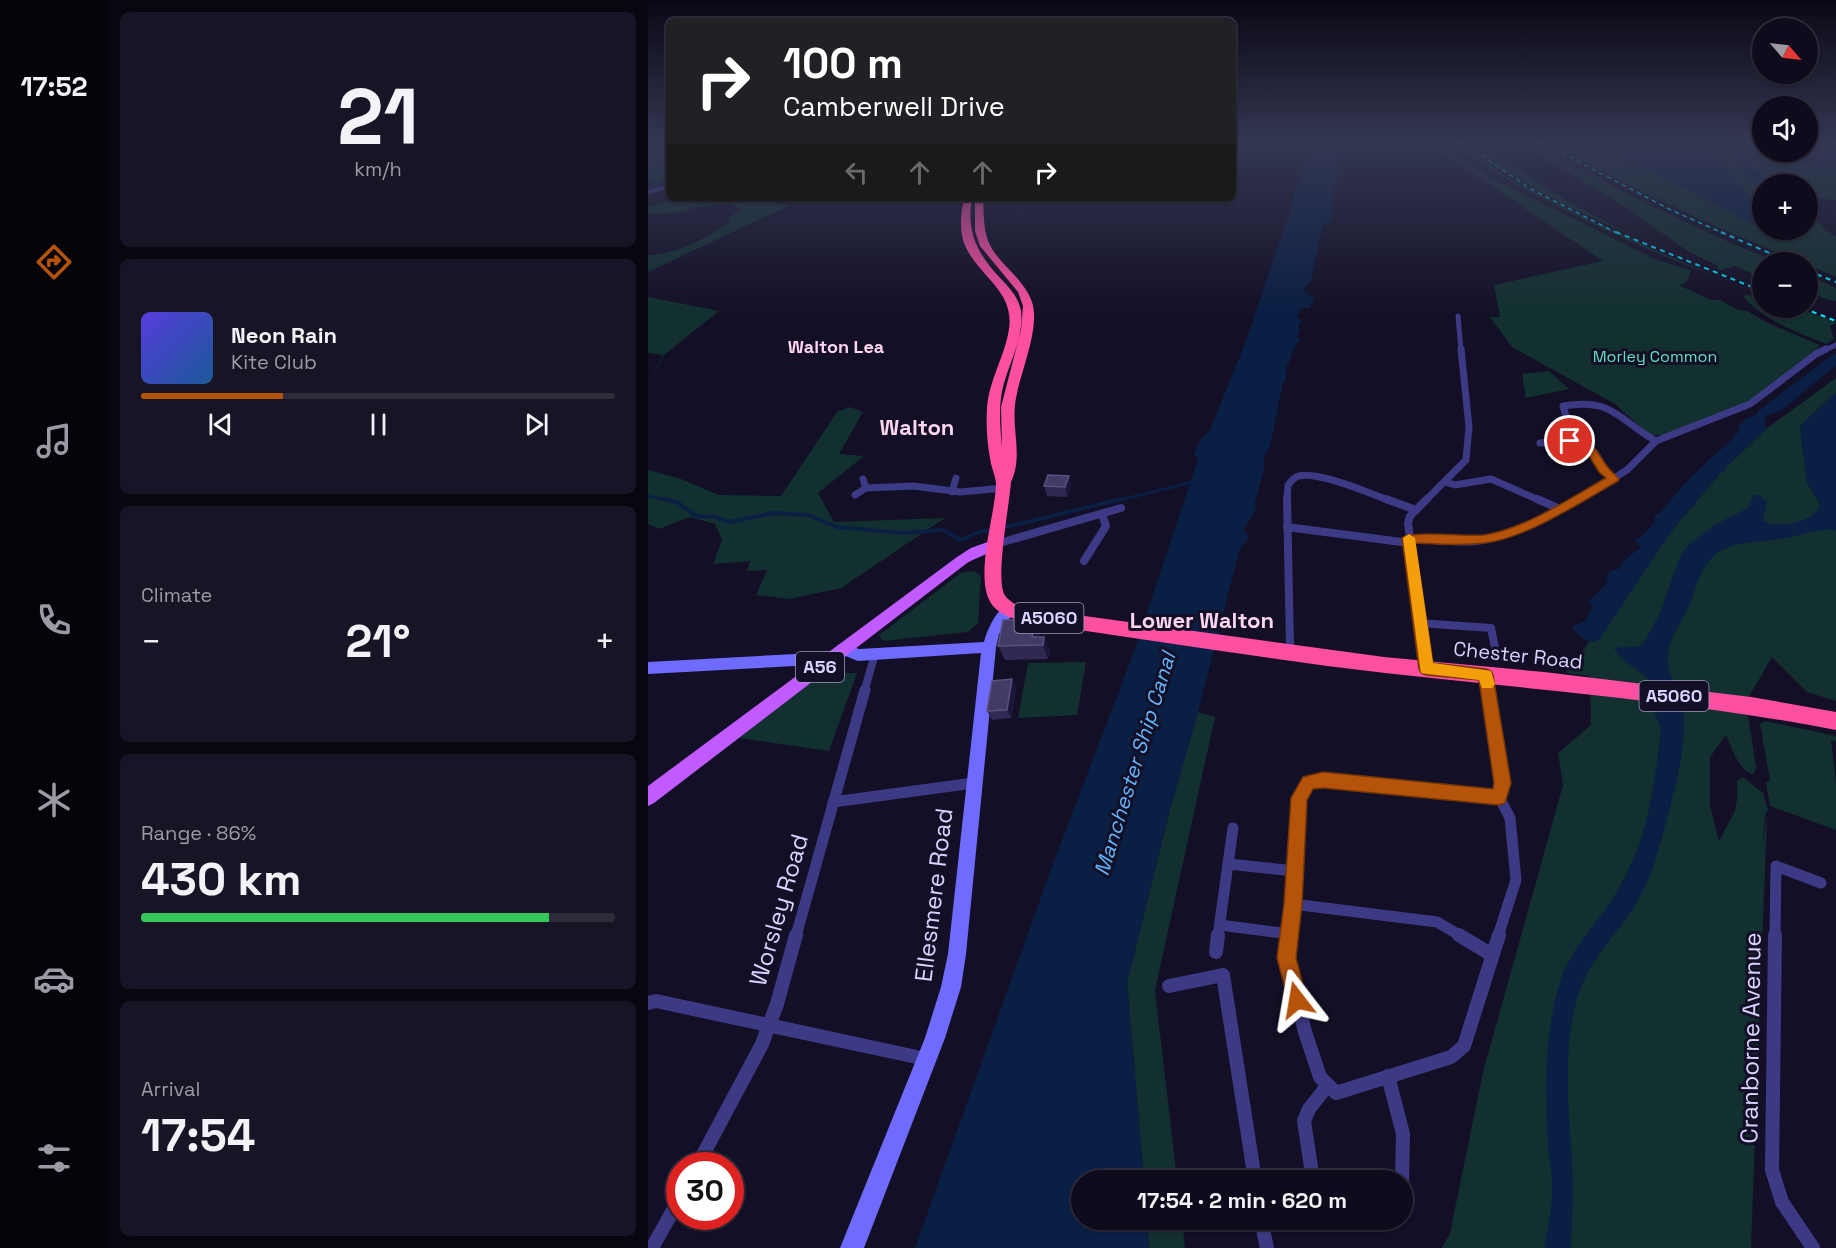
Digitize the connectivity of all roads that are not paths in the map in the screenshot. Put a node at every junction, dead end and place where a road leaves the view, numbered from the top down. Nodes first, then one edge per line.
1 (968, 201) edge
2 (979, 201) edge
3 (1458, 316) dead end
4 (1836, 345) edge
5 (1566, 416) dead end
6 (1656, 441) junction
7 (1551, 442) junction
8 (1540, 443) dead end
9 (1558, 454) dead end
10 (956, 478) dead end
11 (1614, 479) junction
12 (1445, 482) junction
13 (1004, 485) junction
14 (952, 492) junction
15 (855, 495) dead end
16 (1121, 508) dead end
17 (1560, 509) junction
18 (1416, 510) junction
19 (1102, 514) junction
20 (1287, 527) junction
21 (997, 541) junction
22 (1409, 541) junction
23 (1084, 561) dead end
24 (1009, 609) junction
25 (1419, 623) junction
26 (989, 647) junction
27 (843, 649) junction
28 (1279, 652) junction
29 (875, 654) junction
30 (1497, 658) dead end
31 (820, 667) junction
32 (648, 668) edge
33 (1426, 669) junction
34 (1486, 675) junction
35 (1836, 721) edge
36 (974, 783) junction
37 (648, 797) edge
38 (1499, 797) junction
39 (833, 802) junction
40 (1233, 828) dead end
41 (1228, 864) junction
42 (1295, 871) junction
43 (1821, 883) dead end
44 (1293, 904) junction
45 (1220, 925) junction
46 (1290, 934) junction
47 (1216, 952) dead end
48 (1492, 955) junction
49 (1170, 986) dead end
50 (648, 1003) edge
51 (770, 1025) junction
52 (926, 1059) junction
53 (1388, 1076) junction
54 (1328, 1085) junction
55 (704, 1152) edge
56 (1253, 1170) edge
57 (1311, 1170) edge
58 (1402, 1170) edge
59 (666, 1223) edge
60 (1263, 1230) edge
61 (652, 1248) edge
62 (852, 1248) edge
63 (1267, 1248) edge
64 (1813, 1248) edge

1 - 13 highway
2 - 13 highway
3 - 12 street
4 - 6 street
5 - 6 street
6 - 11 street
7 - 8 street
7 - 9 street
7 - 11 street
10 - 14 street
11 - 17 street
12 - 17 street
12 - 18 street
13 - 14 street
13 - 21 highway
14 - 15 street
16 - 19 street
17 - 22 street
18 - 20 street
18 - 22 street
19 - 21 street
19 - 23 street
20 - 22 street
20 - 28 street
21 - 24 highway, A5060
21 - 27 main road, A56
22 - 25 street
24 - 26 main road, Ellesmere Road
24 - 28 highway, Chester Road / A5060
25 - 30 street
25 - 33 street
26 - 29 main road
26 - 36 main road, Ellesmere Road
27 - 29 main road
27 - 31 main road, A56
28 - 33 highway, Chester Road / A5060
29 - 39 street, Worsley Road
31 - 32 main road
31 - 37 main road, A56
33 - 34 highway, Chester Road / A5060
34 - 35 highway, Chester Road / A5060
34 - 38 street
36 - 39 street
36 - 52 main road, Ellesmere Road
38 - 42 street
38 - 48 street
39 - 51 street, Worsley Road
40 - 41 street
41 - 42 street
41 - 45 street
42 - 44 street
43 - 64 street, Cranborne Avenue
44 - 46 street
44 - 48 street
45 - 46 street
45 - 47 street
46 - 54 street
48 - 53 street
49 - 56 street
50 - 51 street
51 - 52 street
51 - 55 street, Worsley Road
52 - 62 main road, Ellesmere Road
53 - 54 street
53 - 58 street
54 - 57 street
59 - 61 street
60 - 63 street

